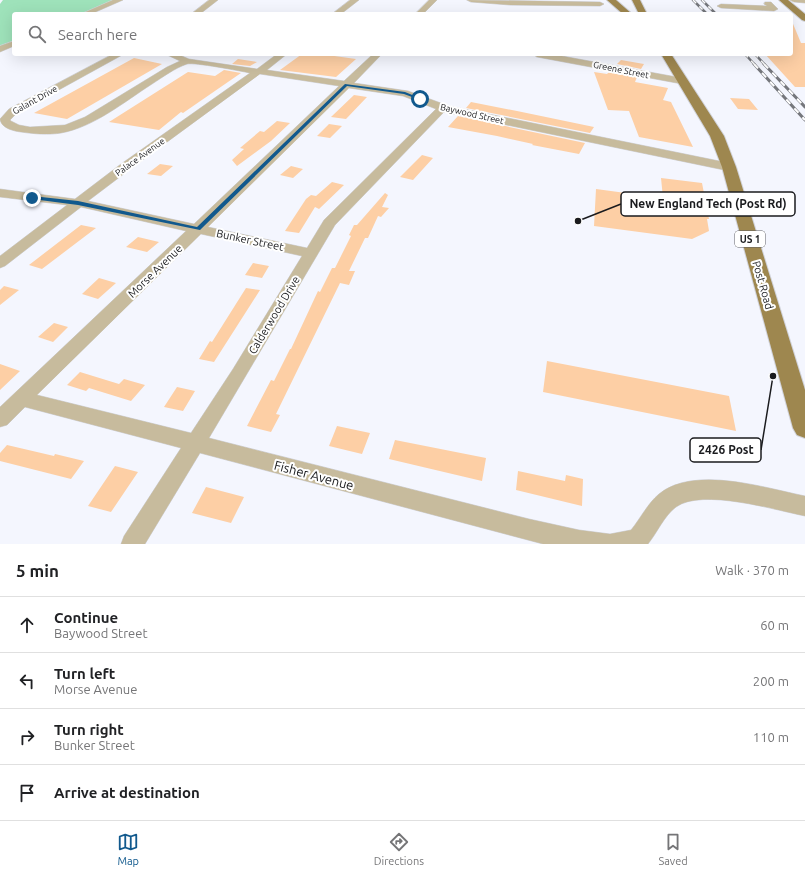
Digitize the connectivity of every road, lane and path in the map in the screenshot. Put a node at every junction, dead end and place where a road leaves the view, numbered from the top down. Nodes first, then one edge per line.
1 (119, 0) edge
2 (214, 0) edge
3 (355, 0) edge
4 (433, 0) edge
5 (471, 0) edge
6 (611, 0) edge
7 (628, 0) edge
8 (636, 0) edge
9 (783, 0) edge
10 (794, 0) edge
11 (805, 1) edge
12 (766, 2) edge
13 (720, 3) edge
14 (554, 4) junction
15 (600, 4) dead end
16 (90, 12) edge
17 (198, 12) edge
18 (339, 12) edge
19 (421, 12) edge
20 (563, 12) dead end
21 (626, 12) edge
22 (635, 12) edge
23 (642, 12) edge
24 (805, 18) edge
25 (12, 44) edge
26 (0, 48) edge
27 (116, 56) edge
28 (174, 56) edge
29 (280, 56) edge
30 (376, 56) edge
31 (548, 56) edge
32 (667, 56) edge
33 (187, 61) junction
34 (258, 73) junction
35 (682, 81) junction
36 (346, 85) junction
37 (442, 108) junction
38 (728, 167) junction
39 (0, 193) edge
40 (78, 203) junction
41 (198, 229) junction
42 (310, 253) junction
43 (0, 263) edge
44 (21, 398) junction
45 (0, 419) edge
46 (805, 428) edge
47 (194, 444) junction
48 (805, 506) edge
49 (132, 544) edge
50 (608, 544) edge
51 (613, 544) edge

1 - 16 street
2 - 17 street
3 - 18 street
4 - 19 street
5 - 14 street
6 - 21 main road
7 - 22 main road
8 - 23 main road
9 - 24 main road
10 - 11 street
12 - 13 street
14 - 15 street
14 - 20 street
25 - 26 street
27 - 33 street, Galant Drive
28 - 33 street, Baywood Street
29 - 34 street, Palace Avenue
30 - 36 street, Morse Avenue
31 - 35 street, Greene Street
32 - 35 main road, Post Road / US 1
33 - 34 street, Baywood Street
34 - 36 street, Baywood Street
34 - 40 street, Palace Avenue
35 - 38 main road, Post Road / US 1
36 - 37 street, Baywood Street
36 - 41 street, Morse Avenue
37 - 38 street, Baywood Street
37 - 42 street, Calderwood Drive
38 - 46 main road, Post Road / US 1
39 - 40 street, Bunker Street
40 - 41 street, Bunker Street
40 - 43 street, Palace Avenue
41 - 42 street, Bunker Street
41 - 44 street, Morse Avenue
42 - 47 street, Calderwood Drive
44 - 45 street, Morse Avenue
44 - 47 street, Fisher Avenue
47 - 49 street, Calderwood Drive
47 - 50 street, Fisher Avenue
48 - 51 street

